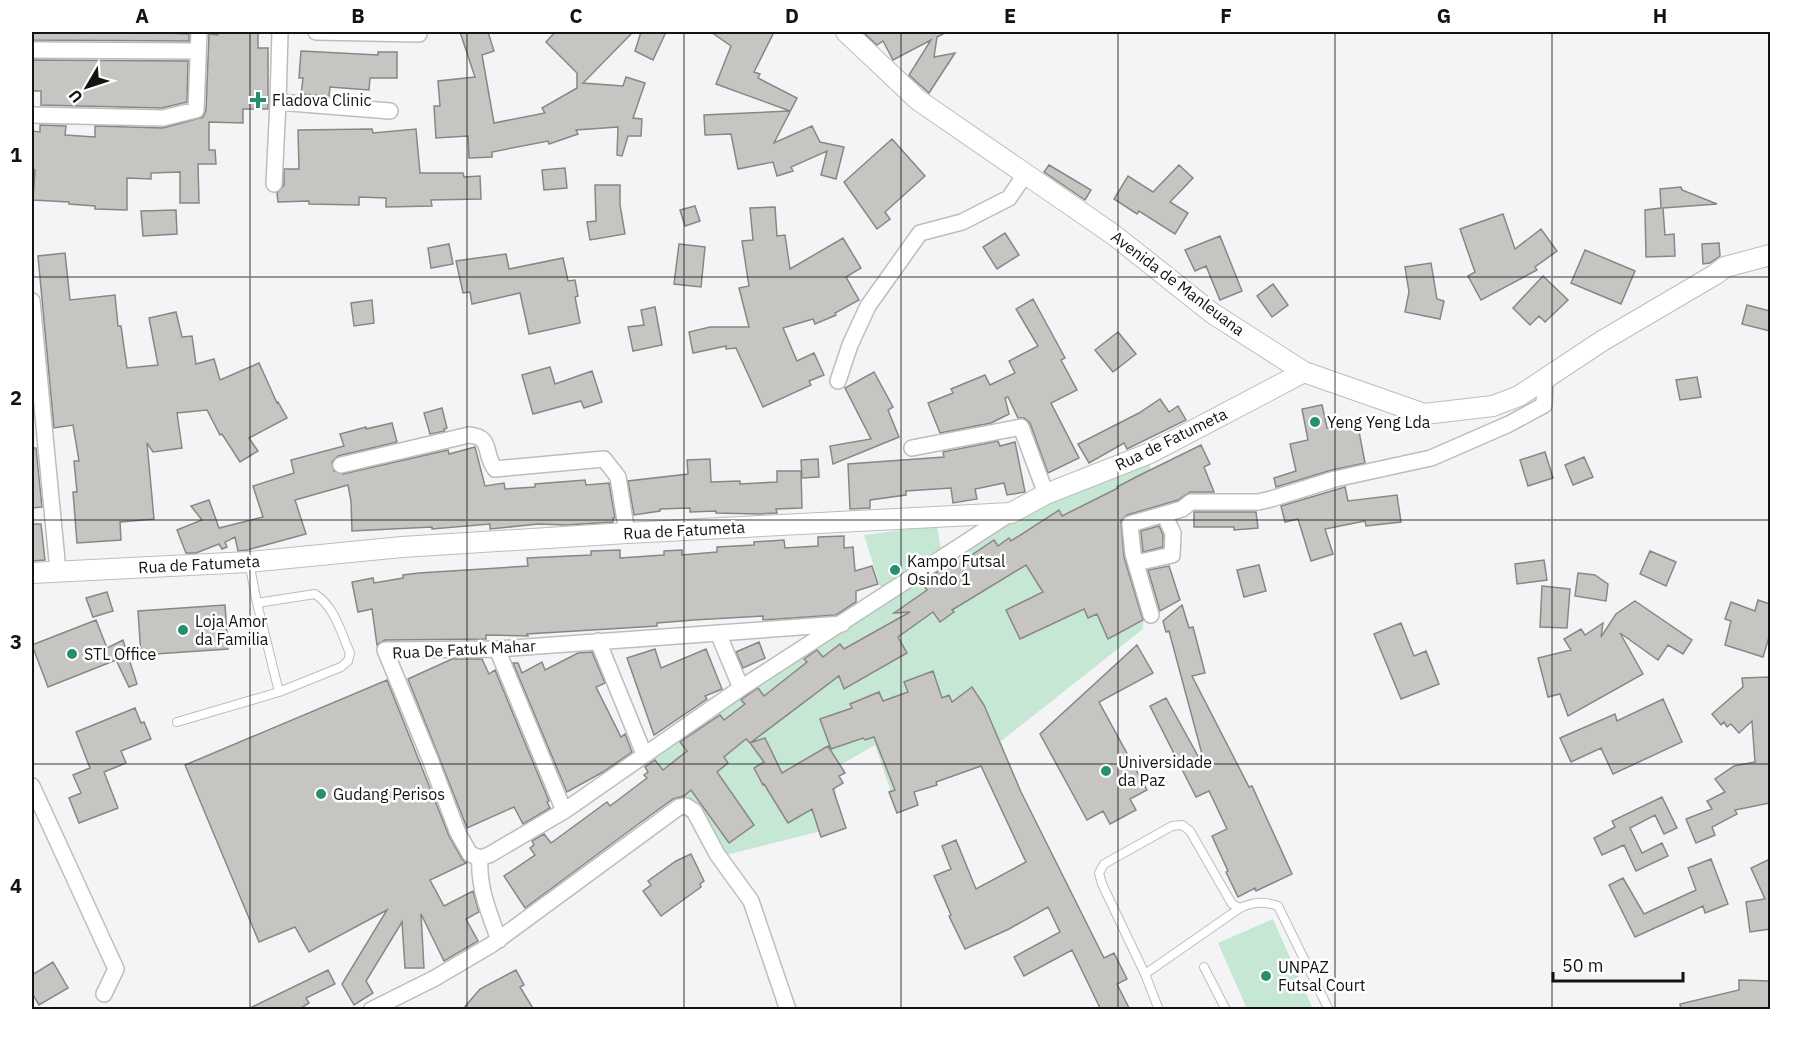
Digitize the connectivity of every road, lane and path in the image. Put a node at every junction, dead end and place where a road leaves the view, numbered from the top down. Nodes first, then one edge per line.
1 (199, 32) edge
2 (280, 32) edge
3 (316, 32) edge
4 (846, 32) edge
5 (419, 34) dead end
6 (32, 50) edge
7 (198, 51) junction
8 (278, 102) junction
9 (390, 111) dead end
10 (32, 115) edge
11 (1026, 173) junction
12 (274, 184) dead end
13 (1770, 255) edge
14 (32, 301) edge
15 (1304, 372) junction
16 (1545, 379) junction
17 (838, 381) dead end
18 (912, 448) dead end
19 (341, 465) dead end
20 (1046, 494) junction
21 (1011, 513) junction
22 (1164, 514) junction
23 (627, 533) junction
24 (249, 562) junction
25 (1136, 563) junction
26 (58, 571) junction
27 (32, 573) edge
28 (257, 603) junction
29 (1152, 615) dead end
30 (842, 624) junction
31 (718, 633) junction
32 (598, 641) junction
33 (497, 649) junction
34 (741, 688) junction
35 (279, 692) junction
36 (177, 722) dead end
37 (644, 754) junction
38 (32, 786) edge
39 (564, 811) junction
40 (480, 858) junction
41 (1240, 908) junction
42 (499, 940) junction
43 (1204, 967) dead end
44 (1146, 974) junction
45 (104, 994) dead end
46 (371, 1010) edge
47 (788, 1010) edge
48 (1159, 1010) edge
49 (1226, 1010) edge
50 (1329, 1010) edge

1 - 7 street
2 - 8 street
3 - 5 street
4 - 11 street, Avenida de Manleuana
6 - 7 street
7 - 10 street
8 - 9 street
8 - 12 street
11 - 15 street, Avenida de Manleuana
11 - 17 street
13 - 16 street, Avenida de Manleuana
14 - 26 street
15 - 16 street, Avenida de Manleuana
15 - 20 street, Rua de Fatumeta
16 - 22 street
18 - 20 street
19 - 23 street
20 - 21 street, Rua de Fatumeta
21 - 23 street, Rua de Fatumeta
21 - 30 street, Rua De Fatuk Mahar
22 - 25 street
22 - 25 street
23 - 24 street, Rua de Fatumeta
24 - 26 street, Rua de Fatumeta
24 - 28 lane
25 - 29 street
26 - 27 street, Rua de Fatumeta
28 - 35 lane
28 - 35 lane
30 - 31 street, Rua De Fatuk Mahar
30 - 34 street, Rua De Fatuk Mahar
31 - 32 street, Rua De Fatuk Mahar
31 - 34 street
32 - 33 street, Rua De Fatuk Mahar
32 - 37 street
33 - 39 street
33 - 40 street, Rua De Fatuk Mahar
34 - 37 street, Rua De Fatuk Mahar
35 - 36 lane
37 - 39 street, Rua De Fatuk Mahar
38 - 45 street
39 - 40 street, Rua De Fatuk Mahar
40 - 42 street
41 - 44 lane
41 - 44 lane
41 - 50 lane
42 - 46 street
42 - 47 street
43 - 49 lane
44 - 48 lane

